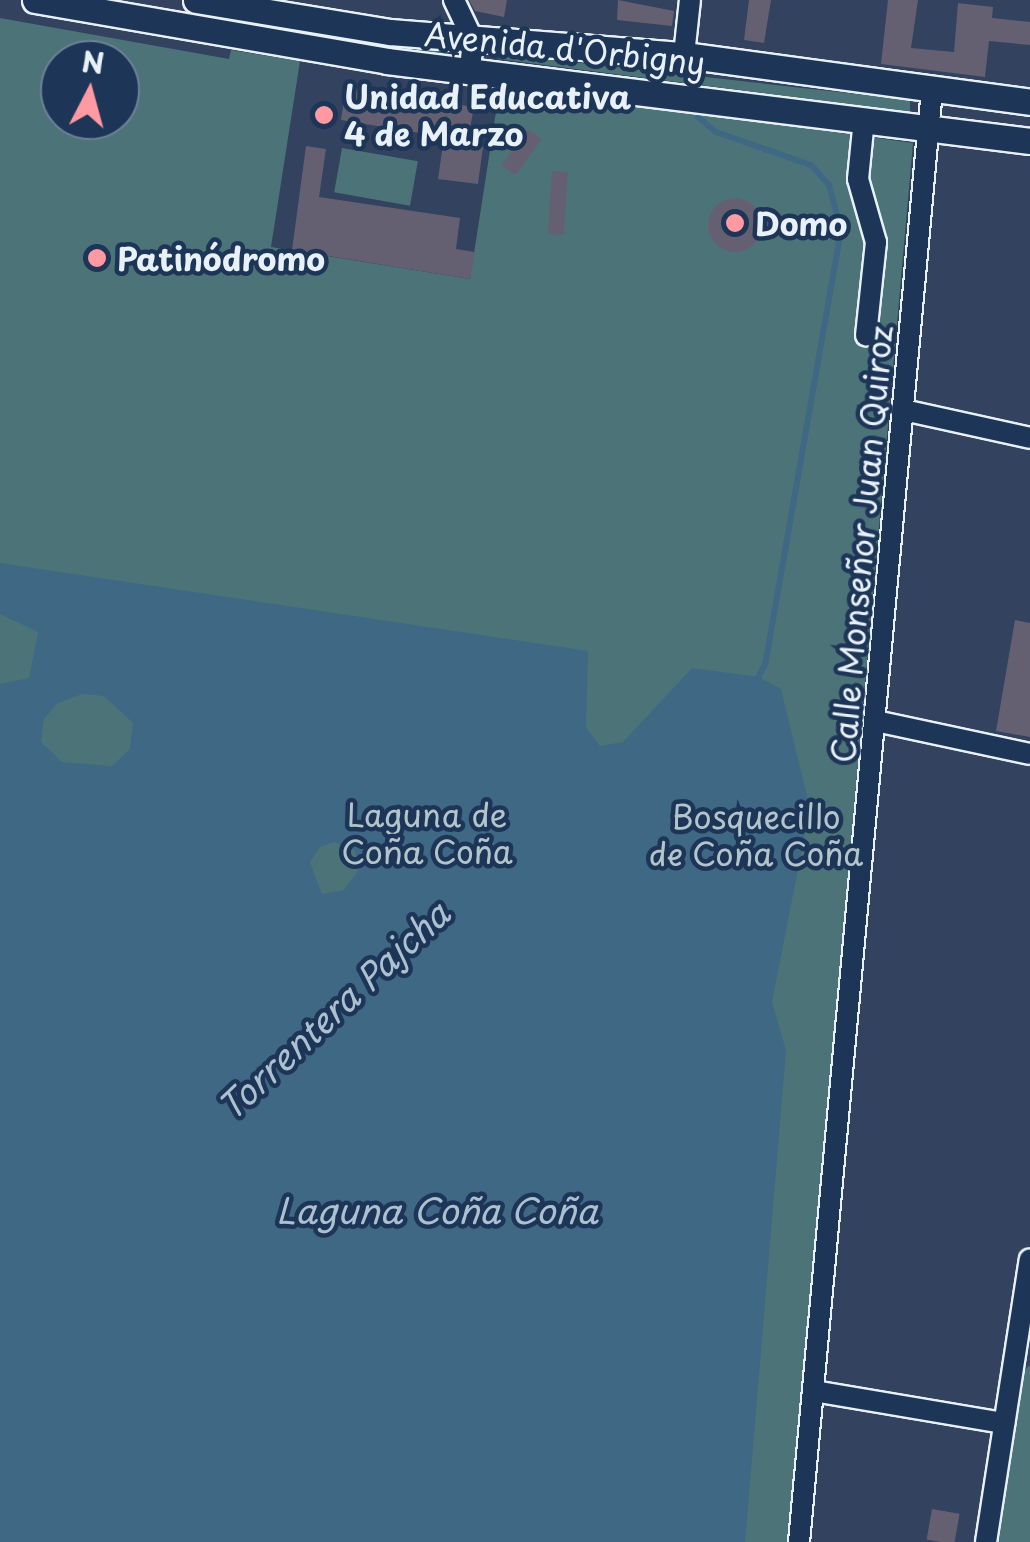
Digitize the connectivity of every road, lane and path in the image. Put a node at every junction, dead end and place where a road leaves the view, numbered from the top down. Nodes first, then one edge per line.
1 (35, 0) edge
2 (196, 0) edge
3 (454, 0) edge
4 (690, 0) edge
5 (472, 40) junction
6 (684, 54) junction
7 (470, 70) junction
8 (932, 89) junction
9 (1030, 102) edge
10 (864, 119) junction
11 (928, 127) junction
12 (1030, 140) edge
13 (866, 334) dead end
14 (902, 410) junction
15 (1030, 438) edge
16 (876, 721) junction
17 (1030, 754) edge
18 (1030, 1259) edge
19 (1023, 1349) edge
20 (814, 1392) junction
21 (1004, 1423) junction
22 (800, 1542) edge
23 (986, 1542) edge

1 - 7 main road, Avenida d'Orbigny
2 - 5 main road, Avenida d'Orbigny
3 - 5 street
4 - 6 street
5 - 6 main road, Avenida d'Orbigny
5 - 7 street
6 - 8 main road, Avenida d'Orbigny
7 - 10 main road, Avenida d'Orbigny
8 - 9 main road, Avenida d'Orbigny
8 - 11 street, Calle Monseñor Juan Quiroz
10 - 11 main road, Avenida d'Orbigny
10 - 13 street
11 - 12 main road, Avenida d'Orbigny
11 - 14 street, Calle Monseñor Juan Quiroz
14 - 15 street
14 - 16 street, Calle Monseñor Juan Quiroz
16 - 17 street
16 - 20 street, Calle Monseñor Juan Quiroz
18 - 19 street
19 - 21 street
20 - 21 street
20 - 22 street, Calle Monseñor Juan Quiroz
21 - 23 street

